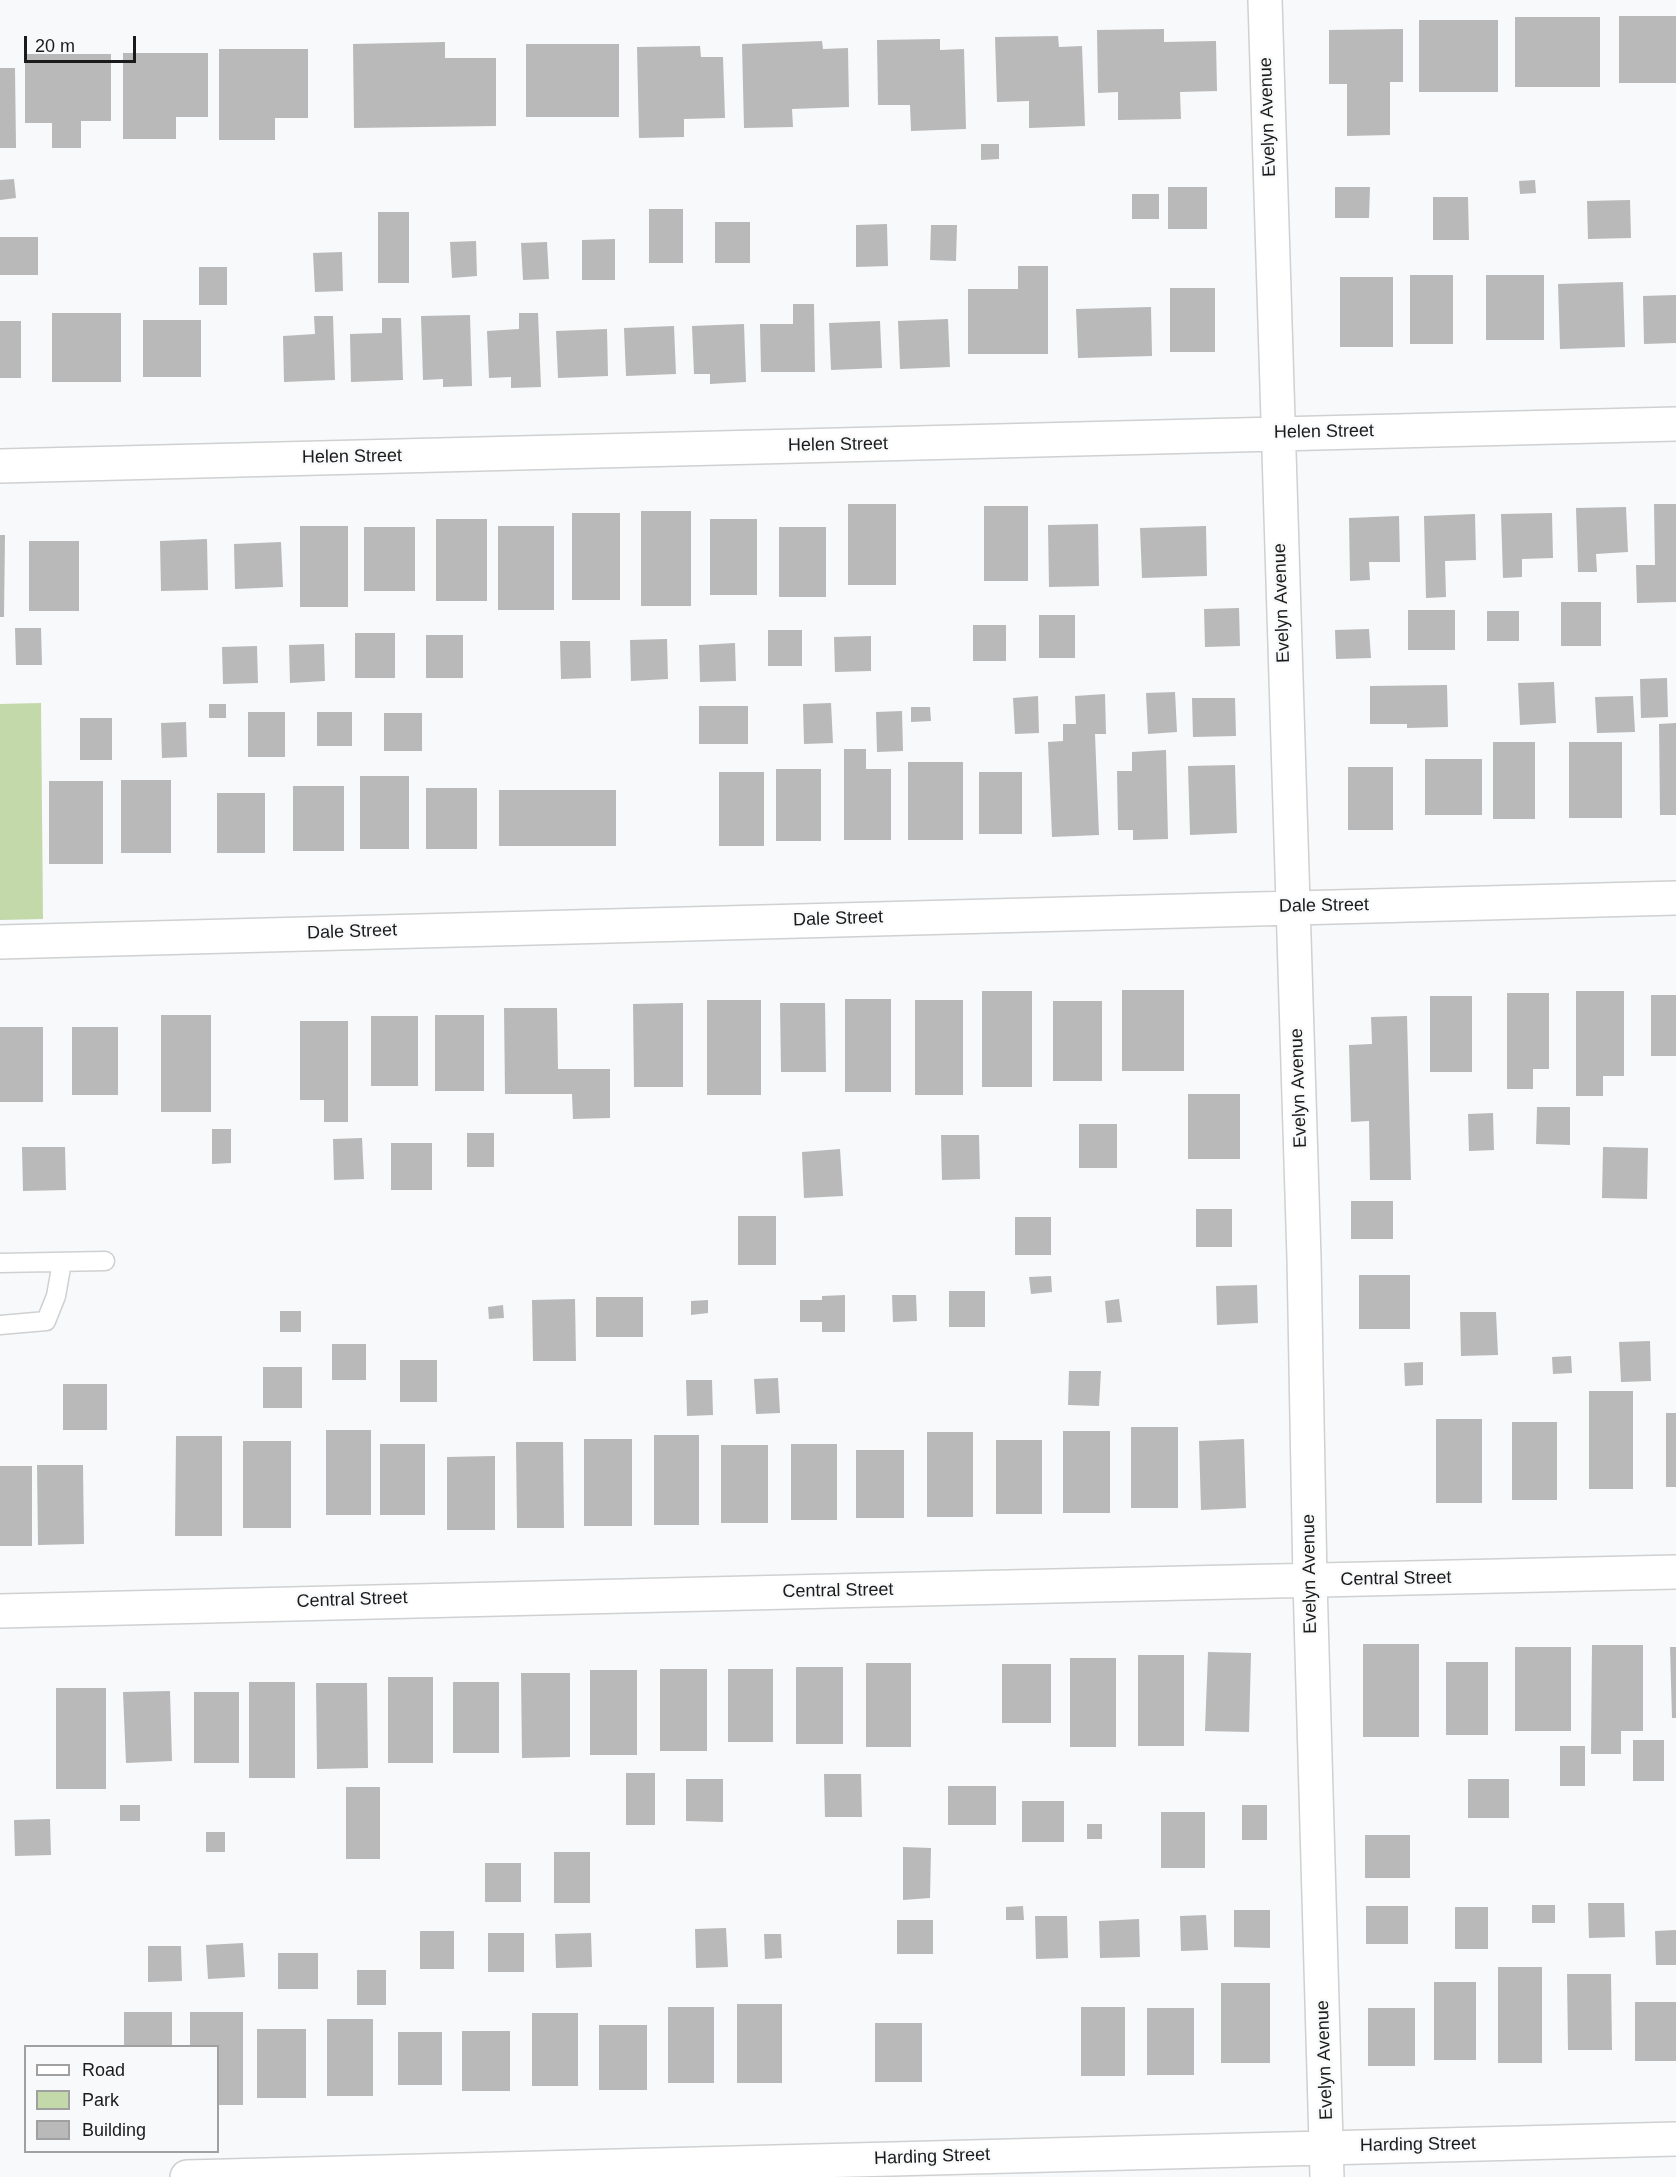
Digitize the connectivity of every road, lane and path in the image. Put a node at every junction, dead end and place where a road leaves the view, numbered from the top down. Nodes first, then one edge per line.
1 (1265, 0) edge
2 (1676, 424) edge
3 (1277, 433) junction
4 (0, 466) edge
5 (1676, 898) edge
6 (1293, 907) junction
7 (0, 942) edge
8 (105, 1261) dead end
9 (62, 1262) junction
10 (0, 1263) edge
11 (0, 1326) edge
12 (1676, 1572) edge
13 (1310, 1581) junction
14 (0, 1611) edge
15 (1676, 2139) edge
16 (1327, 2162) edge
17 (188, 2177) edge

1 - 3 street, Evelyn Avenue
2 - 3 street, Helen Street
3 - 4 street, Helen Street
3 - 6 street, Evelyn Avenue
5 - 6 street, Dale Street
6 - 7 street, Dale Street
6 - 13 street, Evelyn Avenue
8 - 9 lane
9 - 10 lane
9 - 11 lane
12 - 13 street, Central Street
13 - 14 street, Central Street
13 - 16 street, Evelyn Avenue
15 - 16 street, Harding Street
16 - 17 street, Harding Street

